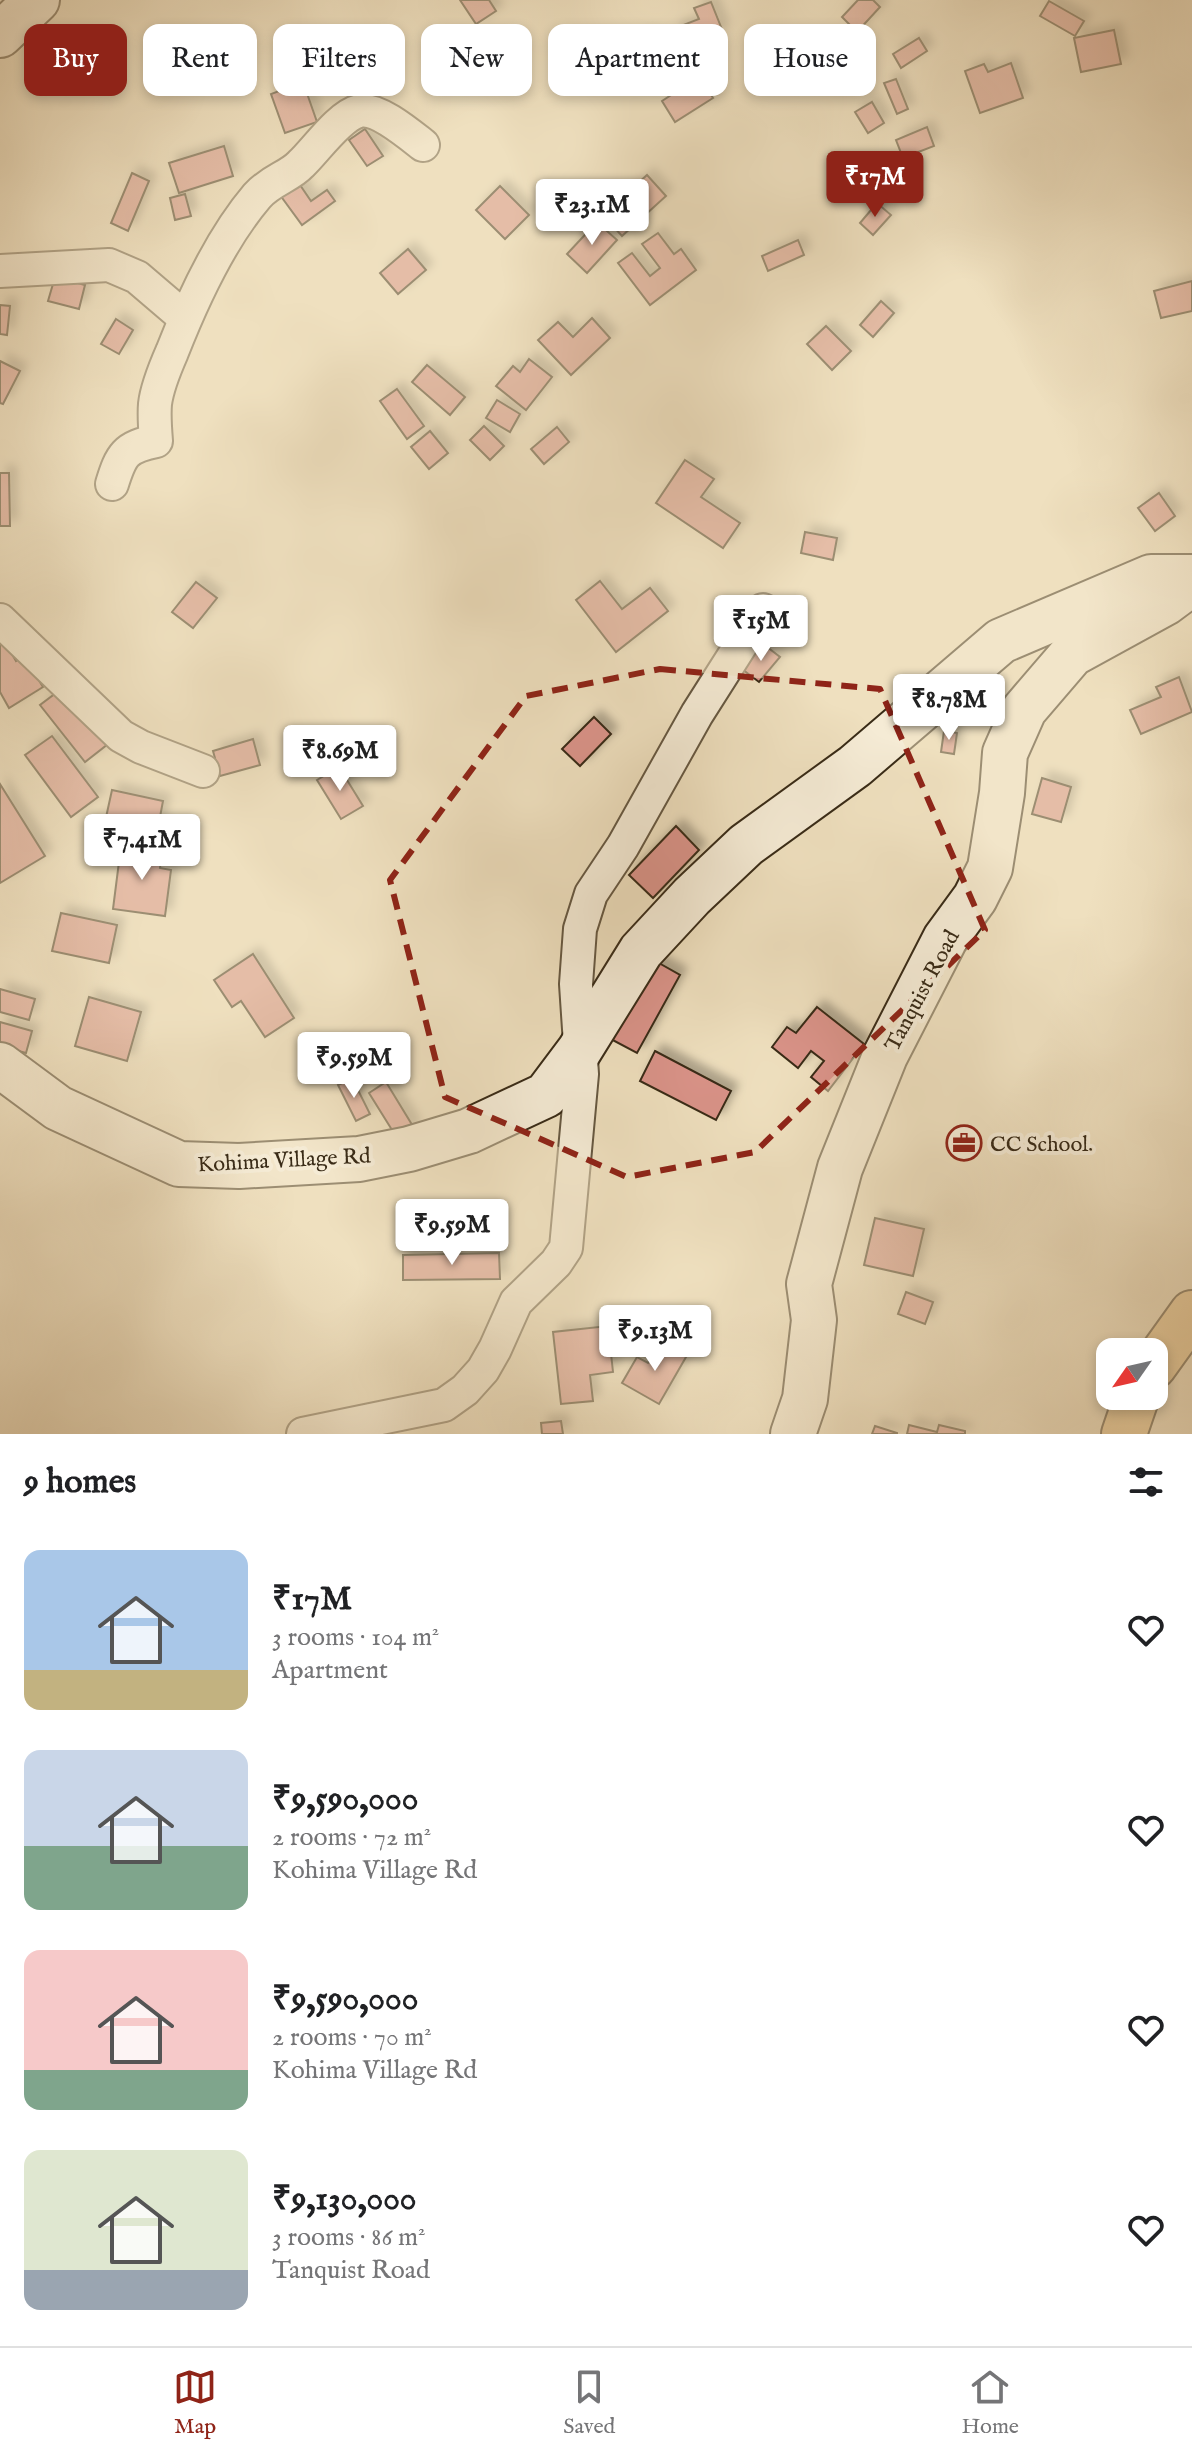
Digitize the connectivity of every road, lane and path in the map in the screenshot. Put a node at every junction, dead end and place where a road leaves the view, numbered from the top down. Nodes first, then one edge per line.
1 (37, 0) edge
2 (0, 35) edge
3 (423, 145) dead end
4 (0, 271) edge
5 (185, 318) junction
6 (112, 484) dead end
7 (1192, 577) edge
8 (1192, 583) edge
9 (763, 610) dead end
10 (0, 620) edge
11 (203, 771) dead end
12 (579, 1051) junction
13 (0, 1065) edge
14 (1192, 1313) edge
15 (1168, 1346) edge
16 (1123, 1410) edge
17 (1131, 1410) edge
18 (303, 1434) edge
19 (793, 1434) edge
20 (1103, 1434) edge
21 (1124, 1434) edge

1 - 2 main road
3 - 5 street
4 - 5 street
5 - 6 street
7 - 12 main road, Kohima Village Rd
8 - 19 main road, Tanquist Road
9 - 12 street
10 - 11 street
12 - 13 main road, Kohima Village Rd
12 - 18 street
14 - 15 highway
16 - 20 main road
17 - 21 highway

